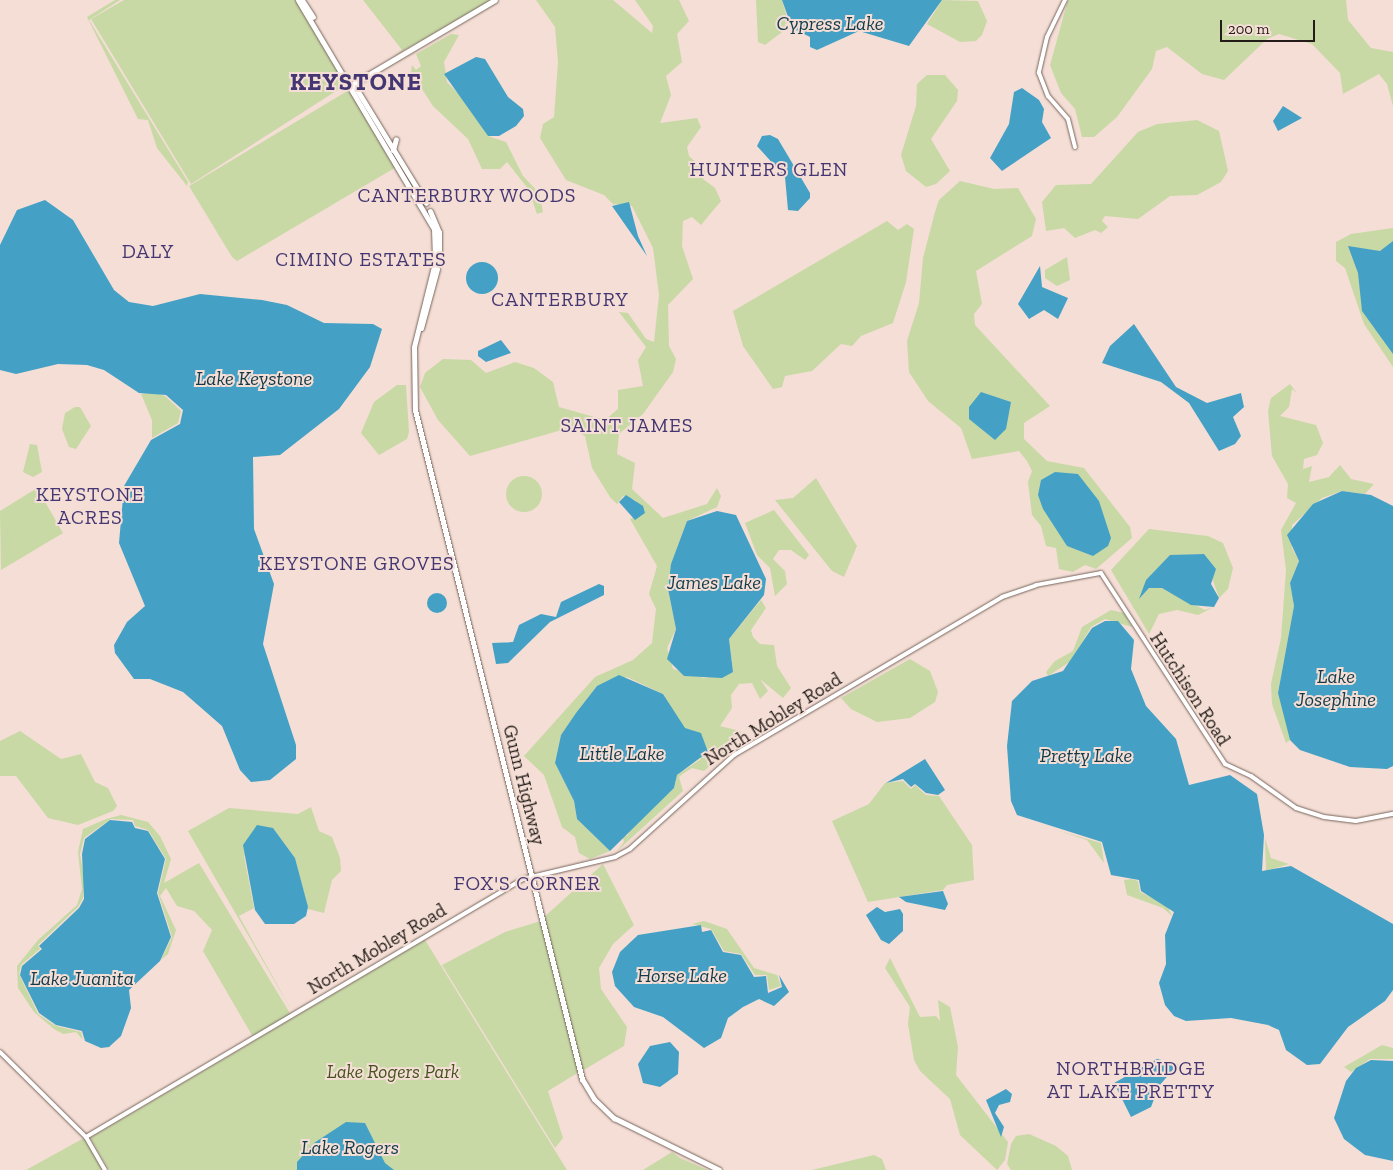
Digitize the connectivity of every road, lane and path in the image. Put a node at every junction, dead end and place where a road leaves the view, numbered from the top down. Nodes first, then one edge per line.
1 (298, 0) edge
2 (302, 0) edge
3 (495, 0) edge
4 (1065, 0) edge
5 (480, 9) junction
6 (361, 81) junction
7 (352, 84) junction
8 (358, 91) junction
9 (396, 139) dead end
10 (1075, 147) dead end
11 (394, 151) junction
12 (414, 363) junction
13 (1101, 573) joint
14 (1393, 814) edge
15 (531, 875) junction
16 (0, 1052) edge
17 (86, 1137) junction
18 (105, 1170) edge
19 (719, 1170) edge

1 - 7 main road, Gunn Highway
2 - 7 main road, Gunn Highway
3 - 5 main road
4 - 10 street
5 - 6 main road
5 - 7 main road
6 - 7 main road
6 - 8 main road
7 - 8 main road, Gunn Highway
7 - 12 main road, Gunn Highway
8 - 11 main road, Gunn Highway
9 - 11 main road
11 - 12 main road, Gunn Highway
12 - 15 main road, Gunn Highway
13 - 14 street, Hutchison Road
13 - 15 street, North Mobley Road
15 - 17 street, North Mobley Road
15 - 19 main road, Gunn Highway
16 - 17 street
17 - 18 street

